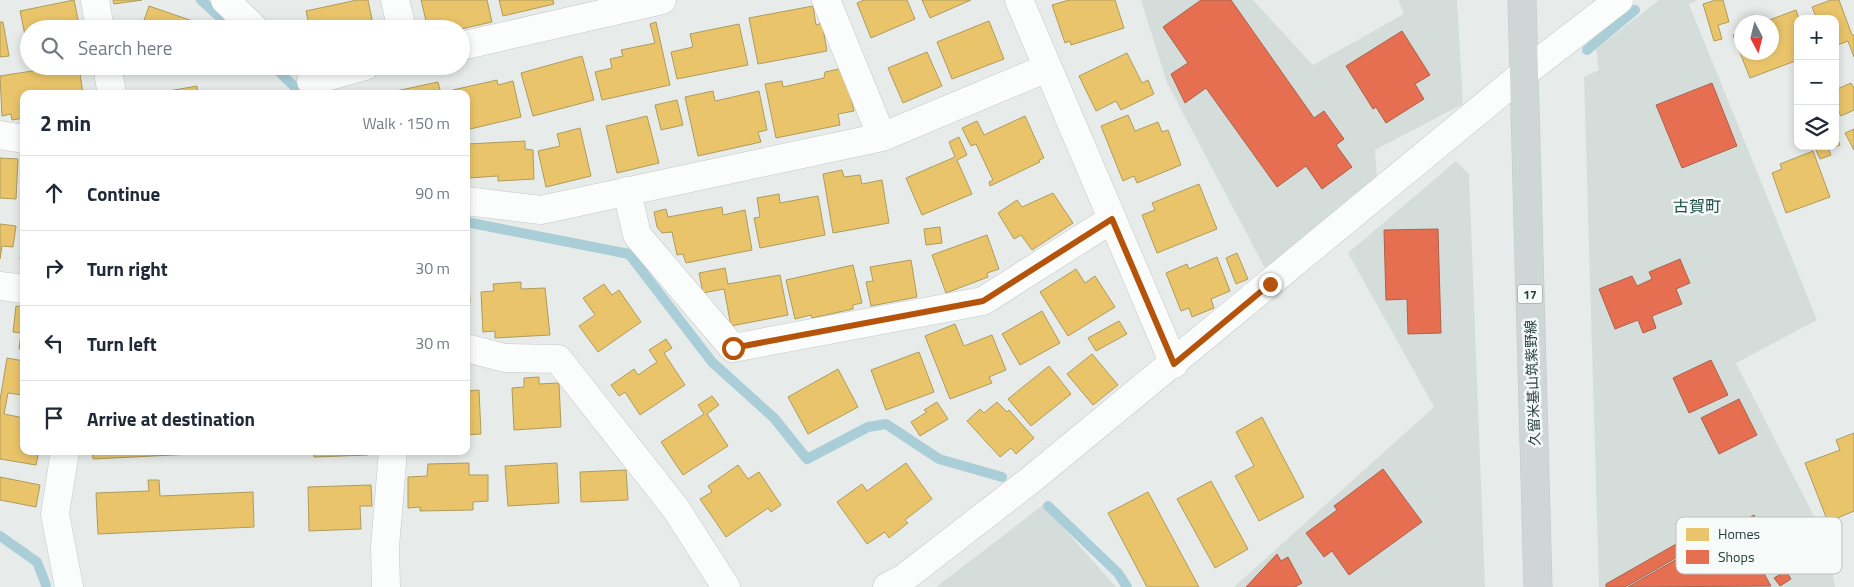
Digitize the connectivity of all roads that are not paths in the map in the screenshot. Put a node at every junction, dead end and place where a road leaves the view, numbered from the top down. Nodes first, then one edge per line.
1 (95, 0) edge
2 (225, 0) edge
3 (395, 0) edge
4 (662, 0) edge
5 (826, 0) edge
6 (1019, 0) edge
7 (1522, 0) edge
8 (1619, 0) edge
9 (98, 20) edge
10 (246, 20) edge
11 (400, 20) edge
12 (470, 44) edge
13 (1047, 68) junction
14 (1524, 74) junction
15 (109, 75) edge
16 (330, 75) edge
17 (311, 80) edge
18 (111, 90) edge
19 (0, 134) edge
20 (882, 137) junction
21 (20, 138) edge
22 (627, 191) junction
23 (470, 201) edge
24 (1112, 219) junction
25 (0, 286) edge
26 (20, 288) edge
27 (470, 349) edge
28 (1174, 364) junction
29 (64, 455) edge
30 (393, 455) edge
31 (69, 587) edge
32 (386, 587) edge
33 (726, 587) edge
34 (887, 587) edge
35 (1538, 587) edge

1 - 9 street
2 - 10 street
3 - 11 street
4 - 12 street
5 - 20 street
6 - 13 street
7 - 14 main road, 久留米基山筑紫野線 / 17
8 - 14 street
13 - 20 street
13 - 24 street
14 - 28 street
14 - 35 main road, 久留米基山筑紫野線 / 17
15 - 18 street
16 - 17 street
19 - 21 street
20 - 22 street
22 - 23 street
22 - 24 street
24 - 28 street
25 - 26 street
27 - 33 street
28 - 34 street
29 - 31 street
30 - 32 street

